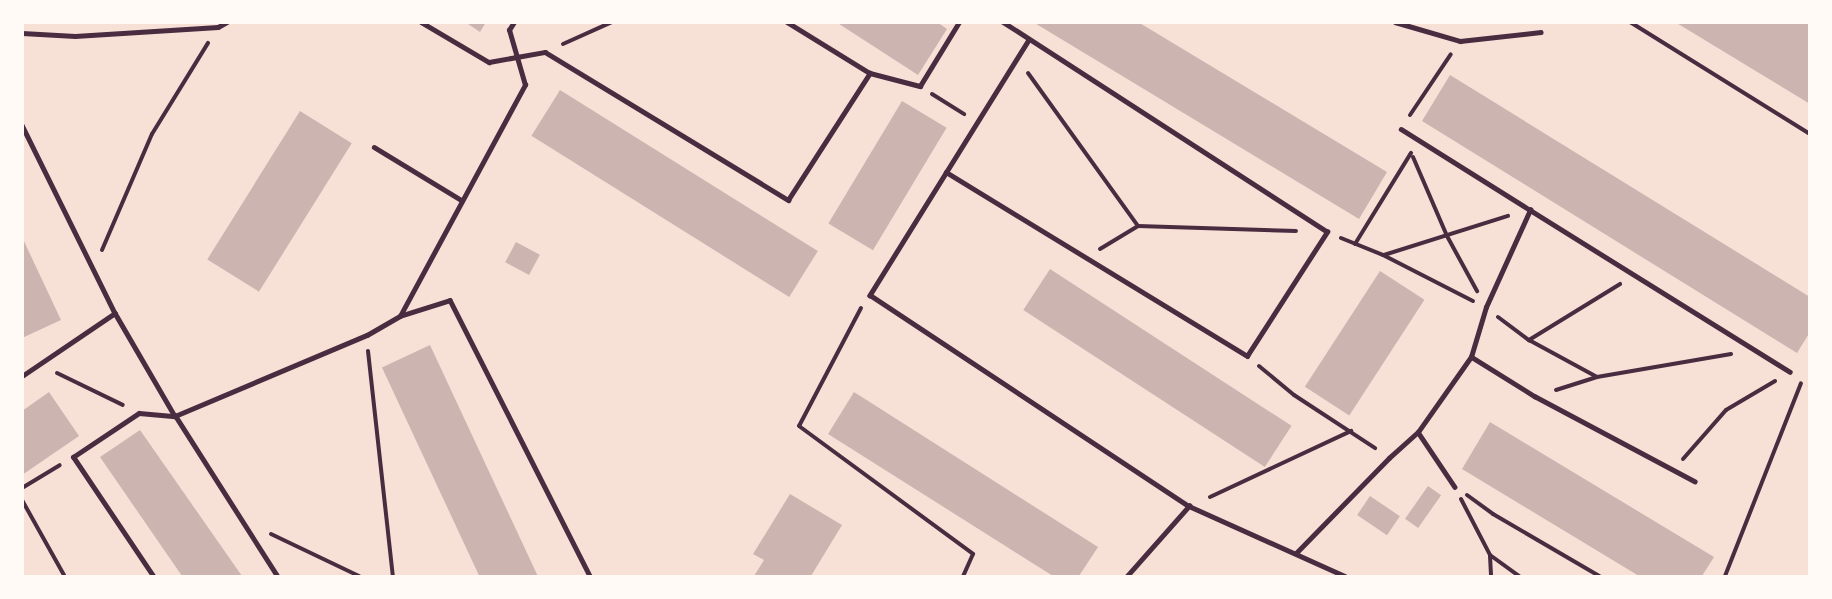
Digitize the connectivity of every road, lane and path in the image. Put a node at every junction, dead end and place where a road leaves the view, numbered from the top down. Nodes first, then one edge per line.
1 (227, 22) edge
2 (421, 22) edge
3 (514, 22) edge
4 (612, 22) edge
5 (787, 22) edge
6 (959, 22) edge
7 (1002, 22) edge
8 (1395, 22) edge
9 (1630, 22) edge
10 (218, 27) junction
11 (1541, 32) dead end
12 (22, 33) edge
13 (1029, 40) junction
14 (1460, 41) junction
15 (545, 52) junction
16 (516, 56) junction
17 (1018, 57) junction
18 (870, 73) junction
19 (920, 86) junction
20 (978, 122) junction
21 (22, 125) edge
22 (1401, 129) junction
23 (1809, 134) edge
24 (374, 147) dead end
25 (1411, 152) junction
26 (946, 172) junction
27 (461, 200) junction
28 (1530, 210) junction
29 (1138, 226) junction
30 (1327, 232) junction
31 (1447, 236) junction
32 (1355, 244) junction
33 (1383, 255) junction
34 (1087, 258) junction
35 (94, 270) junction
36 (1634, 275) junction
37 (870, 295) junction
38 (1486, 307) junction
39 (115, 313) junction
40 (400, 316) junction
41 (367, 335) junction
42 (1529, 340) junction
43 (1755, 350) junction
44 (1247, 356) junction
45 (1471, 357) junction
46 (40, 365) junction
47 (1790, 372) joint
48 (22, 376) edge
49 (1597, 377) junction
50 (1802, 381) dead end
51 (1535, 397) junction
52 (140, 413) junction
53 (175, 416) junction
54 (1351, 431) junction
55 (1418, 432) junction
56 (73, 457) junction
57 (1389, 458) junction
58 (1674, 470) junction
59 (1695, 482) dead end
60 (1455, 487) junction
61 (22, 488) edge
62 (22, 500) edge
63 (1189, 506) junction
64 (241, 520) junction
65 (1296, 553) junction
66 (1490, 555) junction
67 (64, 575) edge
68 (153, 576) edge
69 (277, 576) edge
70 (359, 576) edge
71 (393, 576) edge
72 (590, 576) edge
73 (963, 576) edge
74 (1127, 576) edge
75 (1345, 576) edge
76 (1491, 576) edge
77 (1519, 576) edge
78 (1599, 576) edge
79 (1725, 576) edge

1 - 10 lane
2 - 16 lane
3 - 16 lane
4 - 15 path
5 - 18 lane
6 - 19 lane
7 - 13 lane
8 - 14 lane
9 - 23 path
10 - 12 lane
10 - 35 path
11 - 14 lane
13 - 17 lane
13 - 30 lane
14 - 22 path
15 - 16 lane
15 - 18 lane
16 - 27 lane
17 - 20 lane
17 - 29 path
18 - 19 lane
19 - 20 path
20 - 26 lane
21 - 35 lane
22 - 25 path
22 - 28 lane
24 - 27 lane
25 - 31 path
25 - 32 path
26 - 34 lane
26 - 37 lane
27 - 40 lane
28 - 31 path
28 - 36 lane
28 - 38 lane
29 - 30 path
29 - 34 path
30 - 32 path
30 - 44 lane
31 - 33 path
31 - 38 path
32 - 33 path
33 - 38 path
34 - 44 lane
35 - 39 lane
36 - 42 path
36 - 43 lane
37 - 63 lane
37 - 73 path
38 - 42 path
38 - 45 lane
39 - 46 lane
39 - 53 lane
40 - 41 lane
40 - 72 lane
41 - 53 lane
41 - 71 path
42 - 49 path
43 - 47 lane
43 - 49 path
44 - 54 path
45 - 51 lane
45 - 55 lane
46 - 48 lane
46 - 52 path
47 - 58 path
49 - 51 path
50 - 79 path
51 - 58 lane
52 - 53 lane
52 - 56 lane
53 - 64 lane
54 - 57 path
54 - 63 path
55 - 57 lane
55 - 60 lane
56 - 61 path
56 - 68 lane
57 - 65 lane
58 - 59 lane
60 - 66 path
60 - 78 path
62 - 67 path
63 - 65 lane
63 - 74 lane
64 - 69 lane
64 - 70 path
65 - 75 lane
66 - 76 path
66 - 77 path

